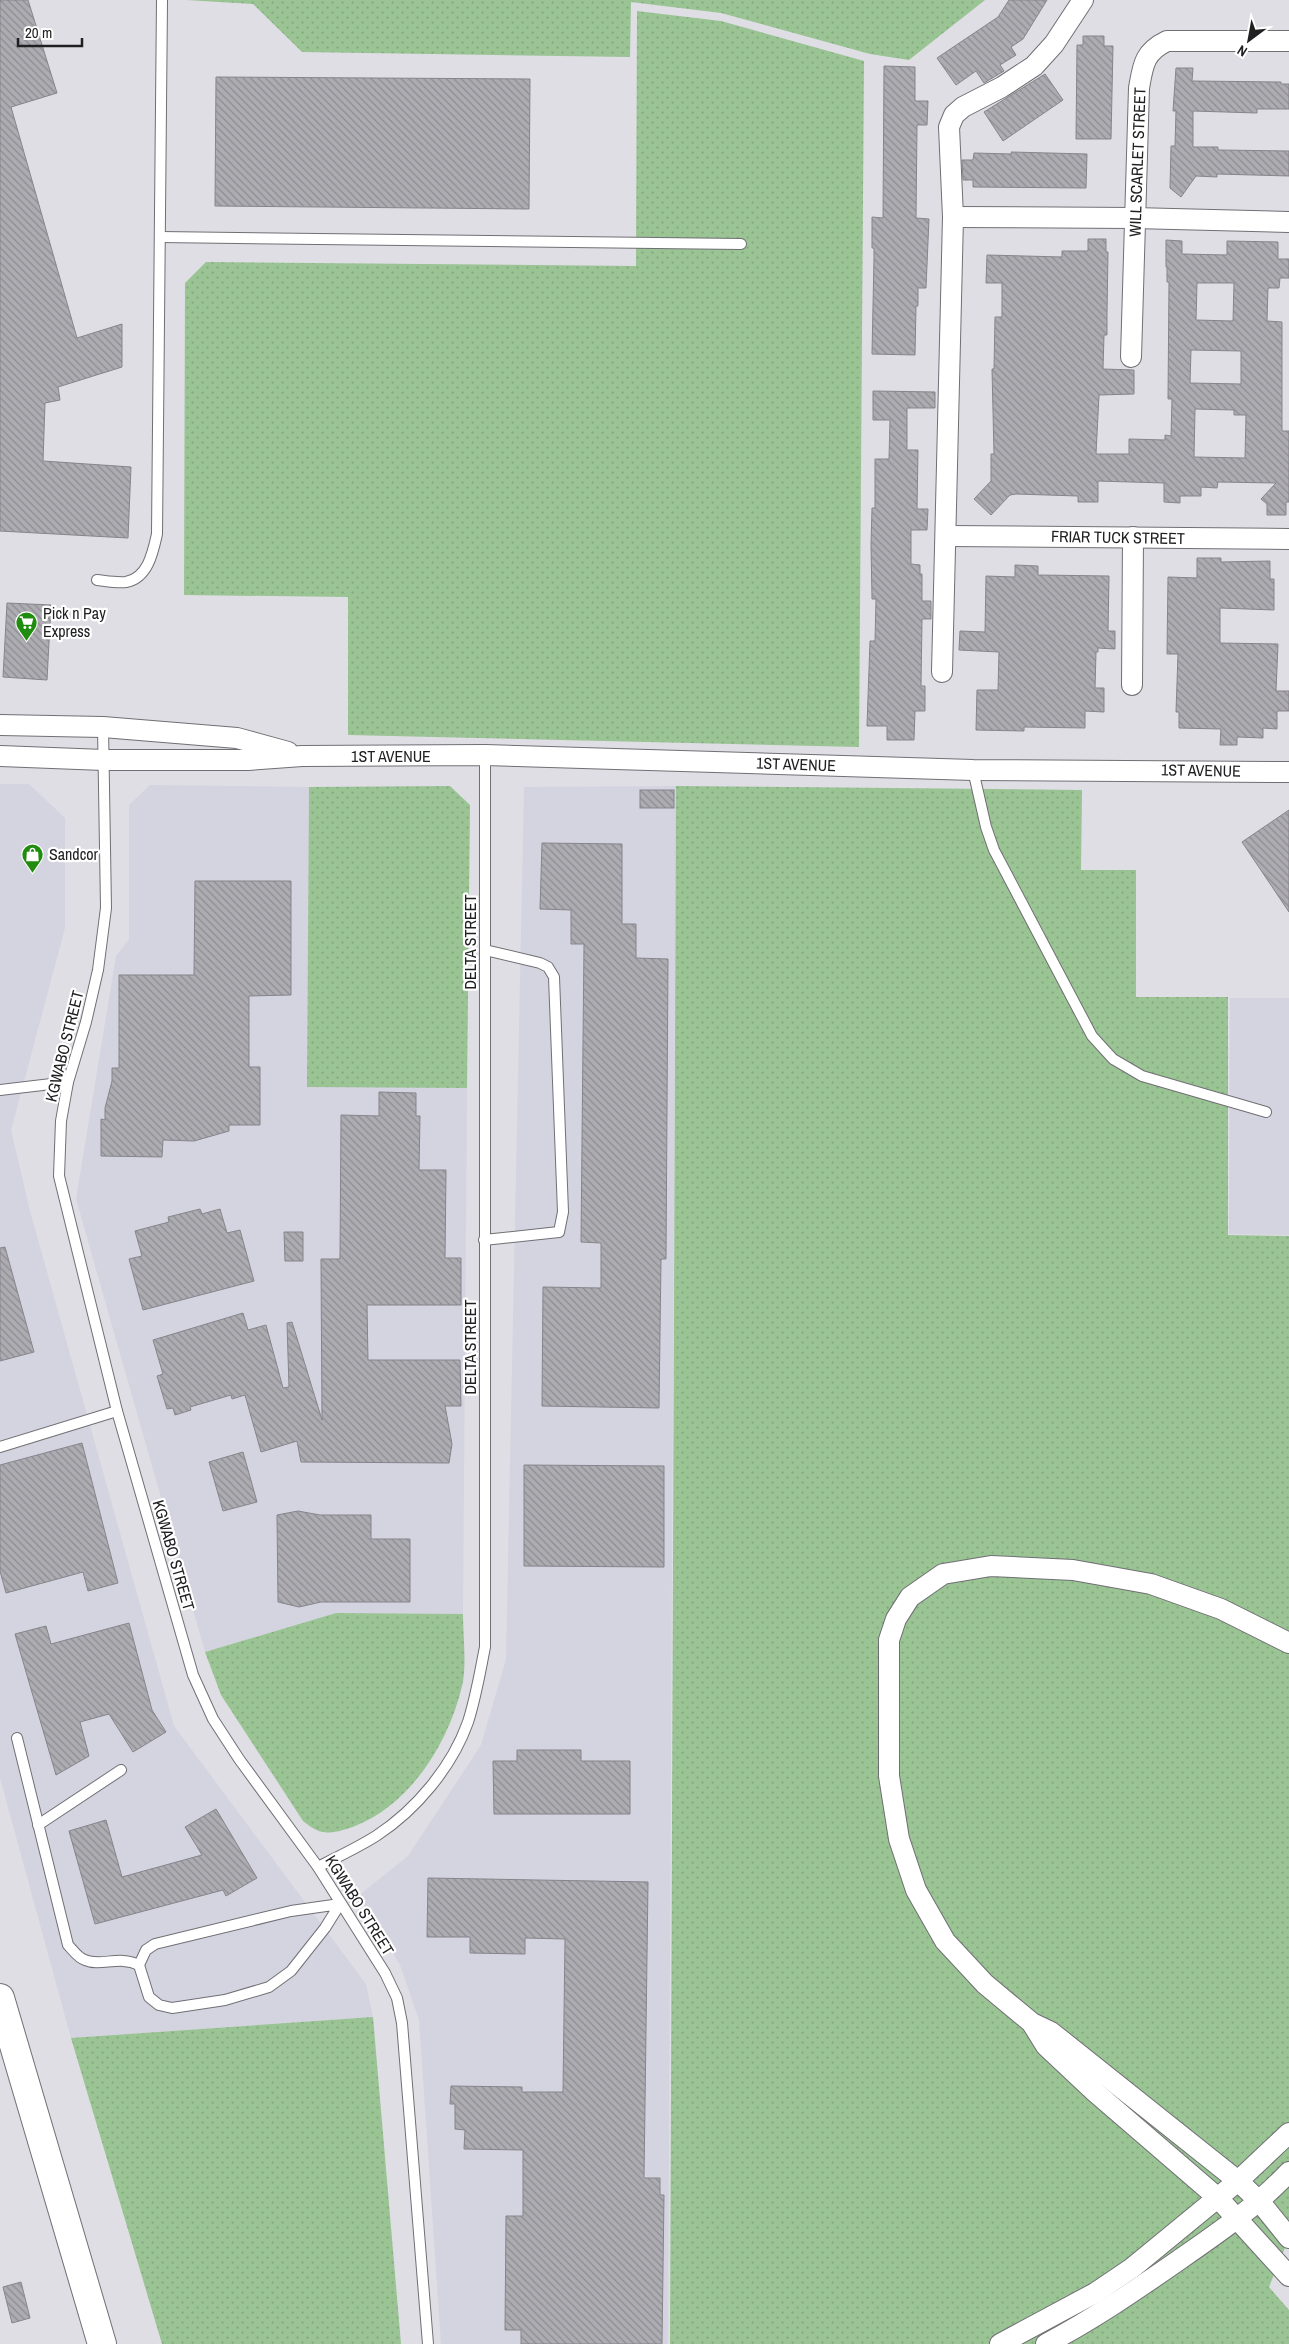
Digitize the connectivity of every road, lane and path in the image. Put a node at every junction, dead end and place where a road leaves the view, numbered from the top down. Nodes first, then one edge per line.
1 (162, 0) edge
2 (1083, 0) edge
3 (1289, 40) edge
4 (953, 217) junction
5 (1134, 218) junction
6 (1289, 222) edge
7 (160, 237) junction
8 (741, 244) dead end
9 (1131, 356) dead end
10 (946, 536) junction
11 (1133, 537) junction
12 (1289, 539) edge
13 (97, 580) dead end
14 (942, 672) dead end
15 (1132, 685) dead end
16 (0, 725) edge
17 (103, 727) junction
18 (485, 755) junction
19 (0, 756) edge
20 (302, 756) junction
21 (104, 760) junction
22 (973, 770) junction
23 (1289, 772) edge
24 (485, 950) junction
25 (68, 1082) junction
26 (0, 1090) edge
27 (1266, 1112) dead end
28 (484, 1240) junction
29 (117, 1411) junction
30 (0, 1447) edge
31 (1289, 1643) edge
32 (18, 1738) dead end
33 (122, 1770) dead end
34 (38, 1825) junction
35 (318, 1866) junction
36 (340, 1904) junction
37 (140, 1965) junction
38 (0, 1998) edge
39 (1032, 2023) junction
40 (1289, 2134) edge
41 (1289, 2172) edge
42 (1238, 2181) junction
43 (1218, 2198) junction
44 (1260, 2202) junction
45 (1239, 2219) junction
46 (1289, 2238) edge
47 (1289, 2276) edge
48 (102, 2344) edge
49 (428, 2344) edge
50 (1000, 2344) edge
51 (1046, 2344) edge

1 - 7 lane
2 - 4 street
3 - 5 street, WILL SCARLET STREET
4 - 5 street
4 - 10 street
5 - 6 street
5 - 9 street, WILL SCARLET STREET
7 - 8 lane
7 - 13 lane
10 - 11 street, FRIAR TUCK STREET
10 - 14 street
11 - 12 street, FRIAR TUCK STREET
11 - 15 street
16 - 17 street, 1ST AVENUE
17 - 20 street, 1ST AVENUE
17 - 21 lane, KGWABO STREET
18 - 20 street, 1ST AVENUE
18 - 22 street, 1ST AVENUE
18 - 24 lane, DELTA STREET
19 - 21 street, 1ST AVENUE
20 - 21 street, 1ST AVENUE
21 - 25 lane, KGWABO STREET
22 - 23 street, 1ST AVENUE
22 - 27 lane
24 - 28 lane, DELTA STREET
24 - 28 lane
25 - 26 lane
25 - 29 lane, KGWABO STREET
28 - 35 lane, DELTA STREET
29 - 30 lane
29 - 35 lane, KGWABO STREET
31 - 39 street
32 - 34 lane
33 - 34 lane
34 - 37 lane
35 - 36 lane, KGWABO STREET
36 - 37 lane
36 - 37 lane
36 - 49 lane, KGWABO STREET
38 - 48 main road
39 - 42 street
39 - 43 street
40 - 42 street
41 - 44 street
42 - 43 street
42 - 44 street
43 - 45 street
43 - 50 street
44 - 45 street
44 - 46 street
45 - 47 street
45 - 51 street

